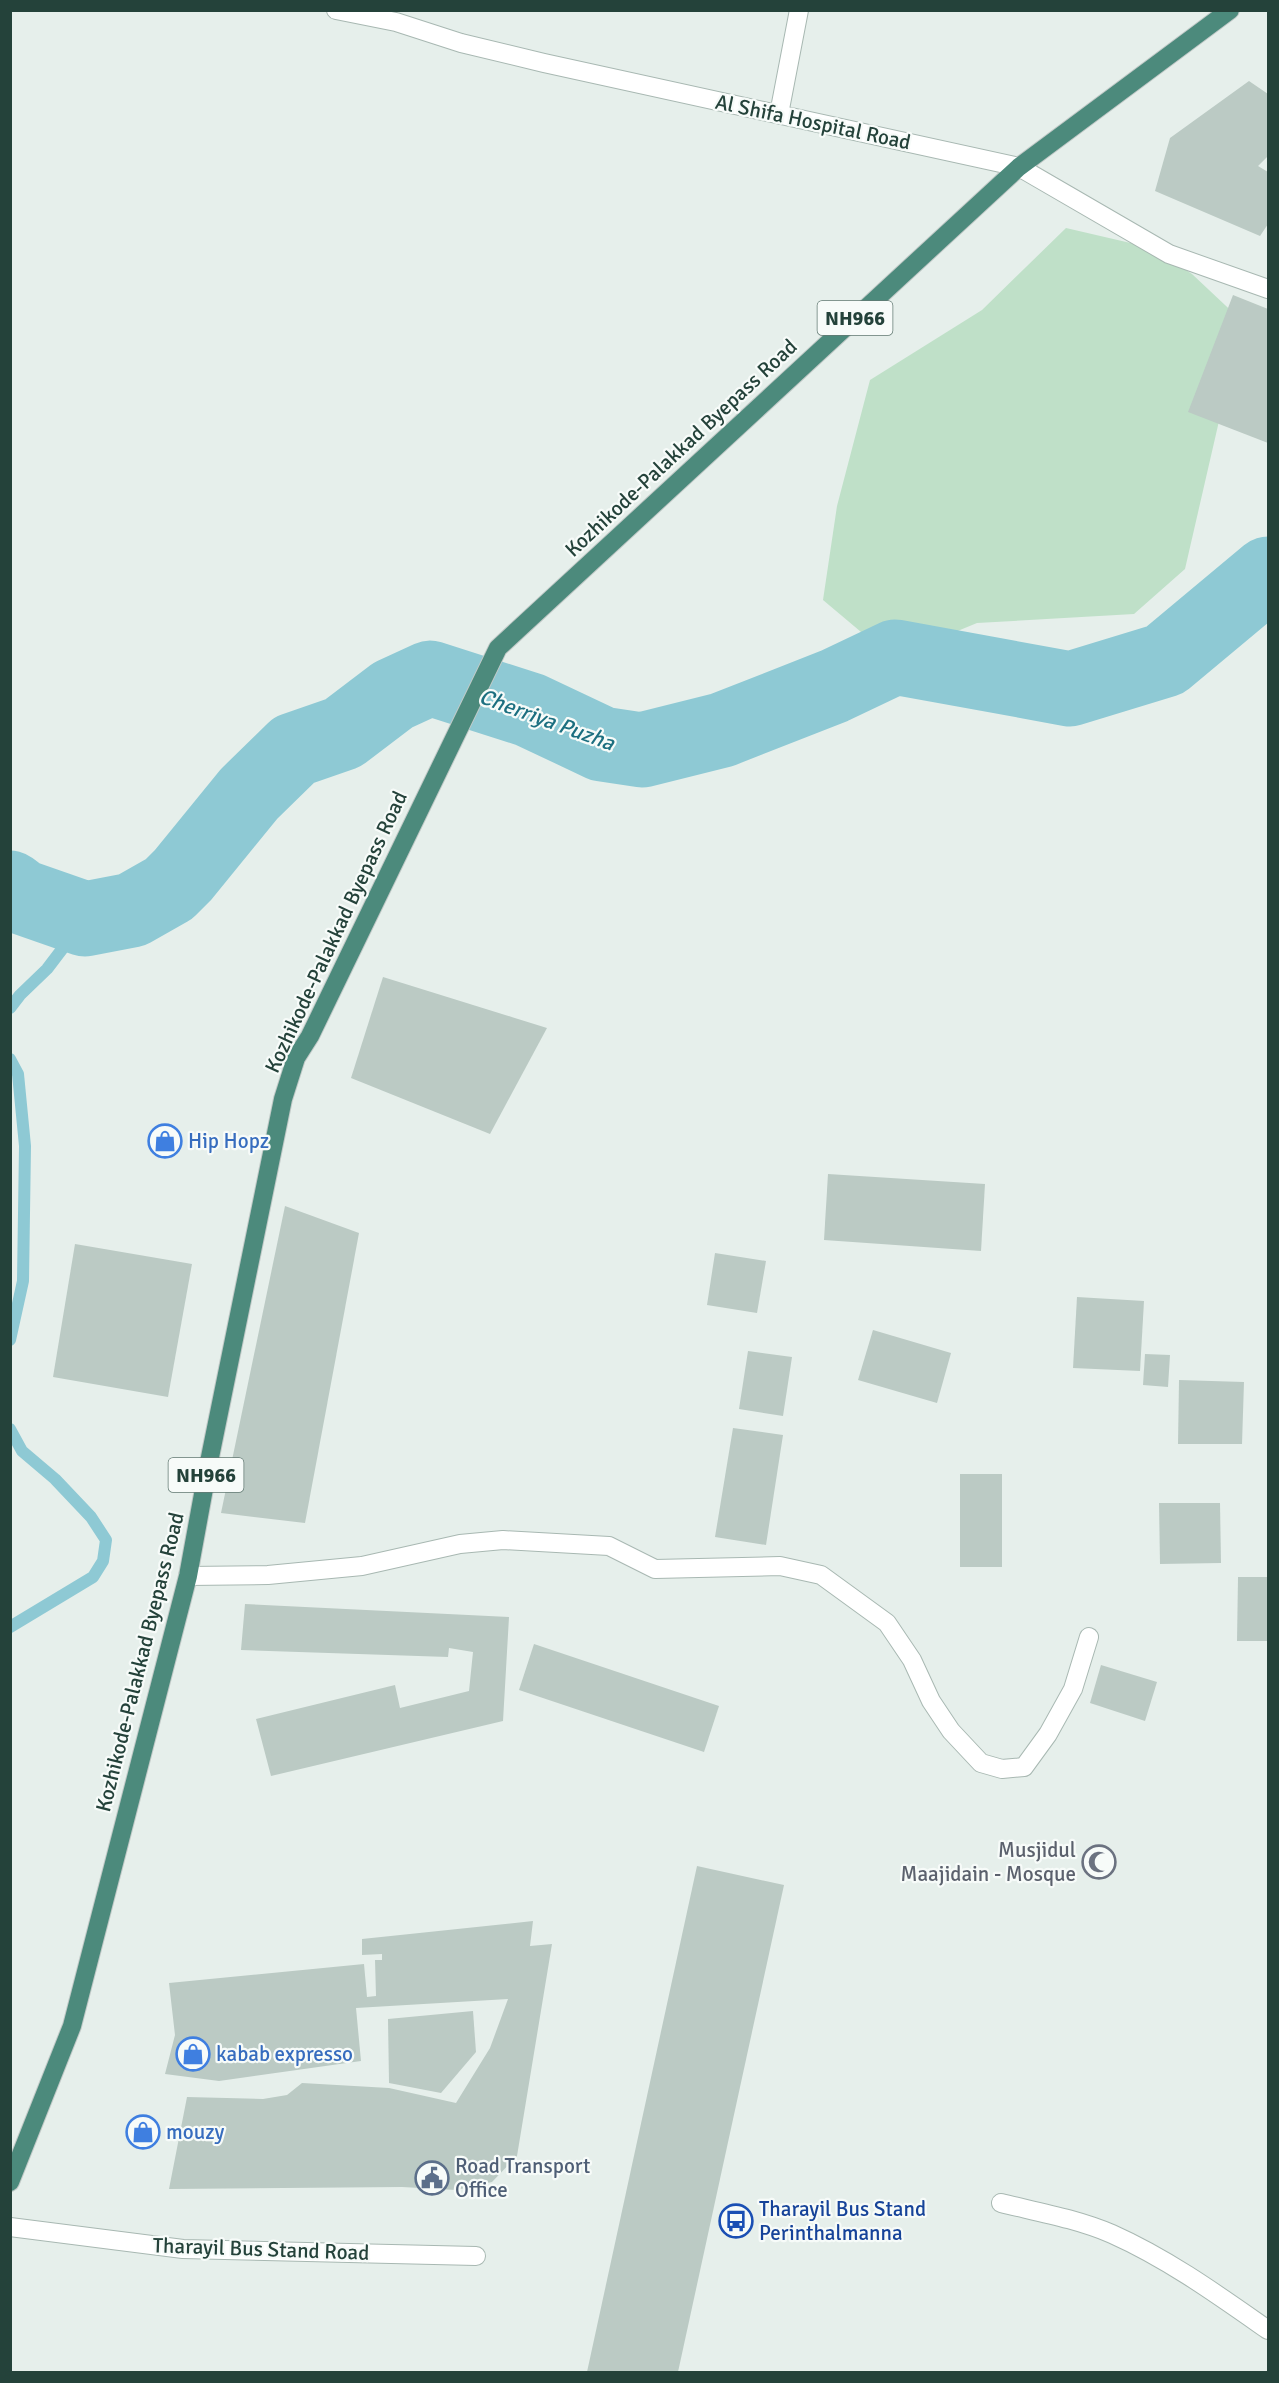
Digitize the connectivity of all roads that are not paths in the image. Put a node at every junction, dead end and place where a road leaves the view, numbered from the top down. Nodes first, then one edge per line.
1 (336, 10) edge
2 (799, 10) edge
3 (1230, 10) edge
4 (398, 16) edge
5 (779, 114) junction
6 (1019, 167) junction
7 (1269, 289) edge
8 (188, 1576) junction
9 (1089, 1637) dead end
10 (10, 2182) edge
11 (1001, 2203) dead end
12 (10, 2227) edge
13 (476, 2256) dead end
14 (1269, 2330) edge

1 - 4 street, Al Shifa Hospital Road
2 - 5 street
3 - 6 highway, Kozhikode-Palakkad Byepass Road / NH966
4 - 5 street, Al Shifa Hospital Road
5 - 6 street, Al Shifa Hospital Road
6 - 7 street, Al Shifa Hospital Road
6 - 8 highway, Kozhikode-Palakkad Byepass Road / NH966
8 - 9 street
8 - 10 highway, Kozhikode-Palakkad Byepass Road / NH966
11 - 14 street
12 - 13 street, Tharayil Bus Stand Road

